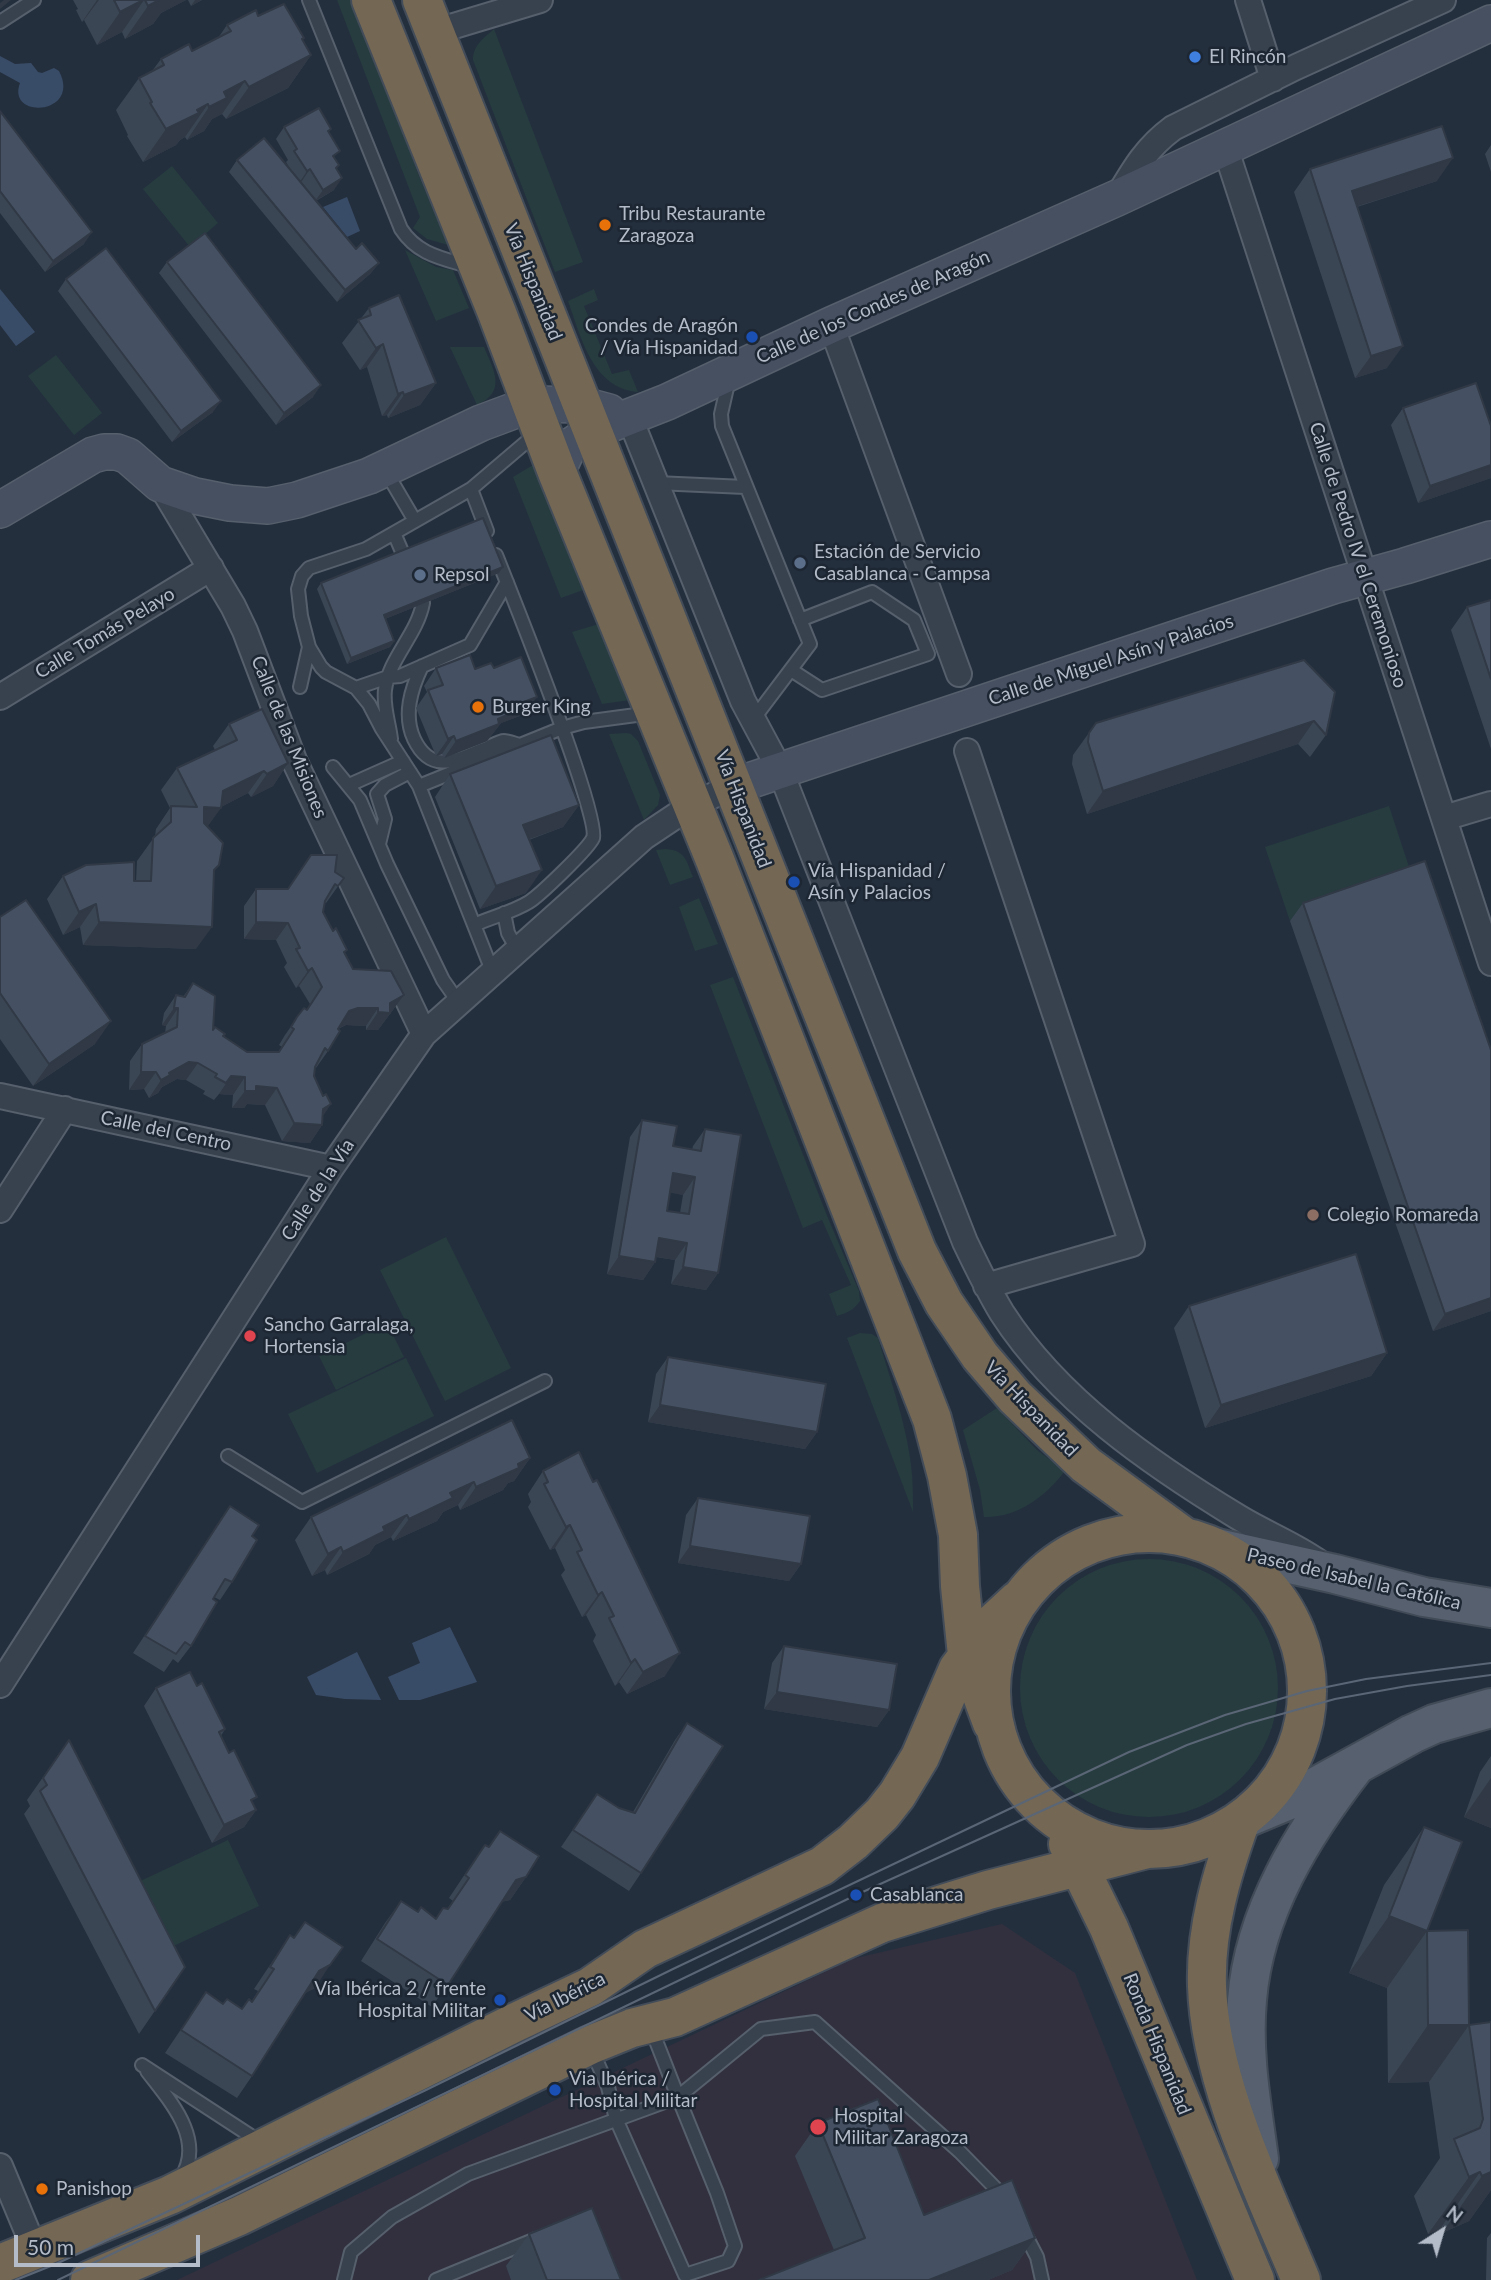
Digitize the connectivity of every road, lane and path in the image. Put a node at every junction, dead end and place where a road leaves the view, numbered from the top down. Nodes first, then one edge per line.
1 (34, 0) edge
2 (309, 0) edge
3 (371, 0) edge
4 (540, 0) edge
5 (1248, 0) edge
6 (1443, 0) edge
7 (428, 16) edge
8 (0, 22) edge
9 (1491, 23) edge
10 (1273, 79) junction
11 (1225, 148) junction
12 (1117, 198) junction
13 (479, 269) junction
14 (831, 325) junction
15 (730, 372) junction
16 (583, 414) junction
17 (629, 416) junction
18 (536, 417) junction
19 (384, 469) junction
20 (557, 472) junction
21 (160, 484) junction
22 (656, 484) junction
23 (745, 487) junction
24 (471, 489) junction
25 (0, 510) edge
26 (415, 521) junction
27 (394, 533) junction
28 (1491, 539) edge
29 (403, 554) edge
30 (211, 568) junction
31 (1366, 577) junction
32 (507, 582) junction
33 (423, 603) edge
34 (800, 620) junction
35 (309, 647) junction
36 (422, 666) junction
37 (791, 670) junction
38 (959, 674) dead end
39 (388, 677) junction
40 (300, 687) dead end
41 (356, 688) junction
42 (0, 697) edge
43 (655, 713) junction
44 (752, 721) junction
45 (562, 728) junction
46 (391, 743) junction
47 (520, 746) junction
48 (967, 751) dead end
49 (407, 766) junction
50 (333, 767) dead end
51 (780, 770) junction
52 (349, 785) junction
53 (419, 786) junction
54 (734, 786) junction
55 (1491, 804) edge
56 (692, 805) junction
57 (1444, 818) junction
58 (379, 844) junction
59 (504, 913) junction
60 (474, 925) junction
61 (1487, 936) edge
62 (518, 951) junction
63 (1491, 963) edge
64 (493, 973) junction
65 (459, 1003) junction
66 (424, 1034) junction
67 (0, 1096) edge
68 (65, 1109) junction
69 (331, 1168) junction
70 (0, 1210) edge
71 (986, 1286) junction
72 (545, 1381) dead end
73 (228, 1456) dead end
74 (1238, 1517) junction
75 (1200, 1542) junction
76 (1256, 1556) junction
77 (1335, 1574) junction
78 (1275, 1595) junction
79 (1018, 1600) junction
80 (1491, 1608) edge
81 (967, 1654) junction
82 (0, 1685) edge
83 (1491, 1708) edge
84 (992, 1723) junction
85 (1356, 1765) junction
86 (1048, 1813) junction
87 (1241, 1820) junction
88 (1147, 1849) junction
89 (1079, 1866) junction
90 (650, 2024) junction
91 (590, 2045) junction
92 (678, 2097) junction
93 (616, 2119) junction
94 (270, 2144) junction
95 (0, 2166) edge
96 (1262, 2186) junction
97 (170, 2195) junction
98 (543, 2236) edge
99 (17, 2257) edge
100 (1250, 2275) edge
101 (90, 2280) edge
102 (344, 2280) edge
103 (436, 2280) edge
104 (1042, 2280) edge
105 (1301, 2280) edge

1 - 8 lane
2 - 13 lane
3 - 13 highway
4 - 7 street
5 - 10 street
6 - 10 street
7 - 16 highway, Vía Hispanidad
9 - 11 street, Calle de los Condes de Aragón
10 - 12 street
11 - 12 street, Calle de los Condes de Aragón
11 - 31 street, Calle de Pedro IV el Ceremonioso
12 - 14 street, Calle de los Condes de Aragón
13 - 18 highway
14 - 15 street, Calle de los Condes de Aragón
14 - 38 street
15 - 17 street, Calle de los Condes de Aragón
15 - 23 lane
16 - 17 street
16 - 18 street
16 - 20 street
16 - 54 highway, Vía Hispanidad
17 - 22 street, Vía Hispanidad
18 - 19 street
18 - 20 highway
18 - 24 lane
19 - 21 street
19 - 26 lane
20 - 43 highway
21 - 25 street
21 - 30 street, Calle de las Misiones
22 - 23 lane
22 - 44 street, Vía Hispanidad
23 - 34 lane
24 - 26 lane
24 - 32 lane
26 - 27 lane
27 - 29 lane
27 - 35 lane
28 - 31 street, Calle de Miguel Asín y Palacios
30 - 42 street, Calle Tomás Pelayo
30 - 66 street, Calle de las Misiones
31 - 51 street, Calle de Miguel Asín y Palacios
31 - 57 street, Calle de Pedro IV el Ceremonioso
32 - 36 lane
32 - 45 lane
33 - 39 lane
34 - 37 lane
34 - 37 lane
35 - 40 lane
35 - 41 lane
36 - 39 lane
36 - 47 lane
37 - 44 lane
39 - 41 lane
39 - 46 lane
41 - 46 lane
43 - 45 lane
43 - 56 highway
44 - 51 street, Vía Hispanidad
45 - 47 lane
45 - 59 lane
46 - 49 lane
47 - 53 lane
48 - 71 street
49 - 52 lane
49 - 53 lane
49 - 58 lane
50 - 52 lane
51 - 54 street, Calle de Miguel Asín y Palacios
51 - 71 street, Vía Hispanidad
52 - 58 lane
53 - 60 lane
54 - 56 street, Calle de la Vía
54 - 75 highway, Vía Hispanidad
55 - 57 street
56 - 62 street, Calle de la Vía
56 - 81 highway
57 - 61 street, Calle de Pedro IV el Ceremonioso
58 - 65 lane
59 - 60 lane
59 - 62 lane
60 - 64 lane
61 - 63 street, Calle de Pedro IV el Ceremonioso
62 - 64 street, Calle de la Vía
64 - 65 street, Calle de la Vía
65 - 66 street, Calle de la Vía
66 - 69 street, Calle de la Vía
67 - 68 street, Calle del Centro
68 - 69 street, Calle del Centro
68 - 70 street
69 - 82 street, Calle de la Vía
71 - 74 street, Vía Hispanidad
72 - 73 lane
74 - 76 street
74 - 77 street, Vía Hispanidad
75 - 76 main road, Paseo de Isabel la Católica
75 - 78 highway, Vía Hispanidad
75 - 79 highway
76 - 77 main road, Paseo de Isabel la Católica
76 - 78 street
77 - 80 main road, Paseo de Isabel la Católica
78 - 87 highway, Vía Hispanidad
79 - 81 highway, Vía Ibérica
79 - 84 highway
81 - 84 highway
81 - 94 highway, Vía Ibérica
83 - 85 main road
84 - 86 highway
85 - 87 main road
85 - 96 main road
86 - 88 highway
86 - 89 highway, Ronda Hispanidad
87 - 88 highway
87 - 96 highway
88 - 89 highway
89 - 90 highway
89 - 100 highway, Ronda Hispanidad
90 - 91 highway
90 - 92 lane
91 - 93 lane
91 - 101 highway
92 - 93 lane
92 - 93 lane
92 - 104 lane
93 - 102 lane
94 - 97 highway, Vía Ibérica
94 - 97 lane
95 - 99 street
96 - 105 highway
97 - 99 highway, Vía Ibérica
98 - 103 lane

